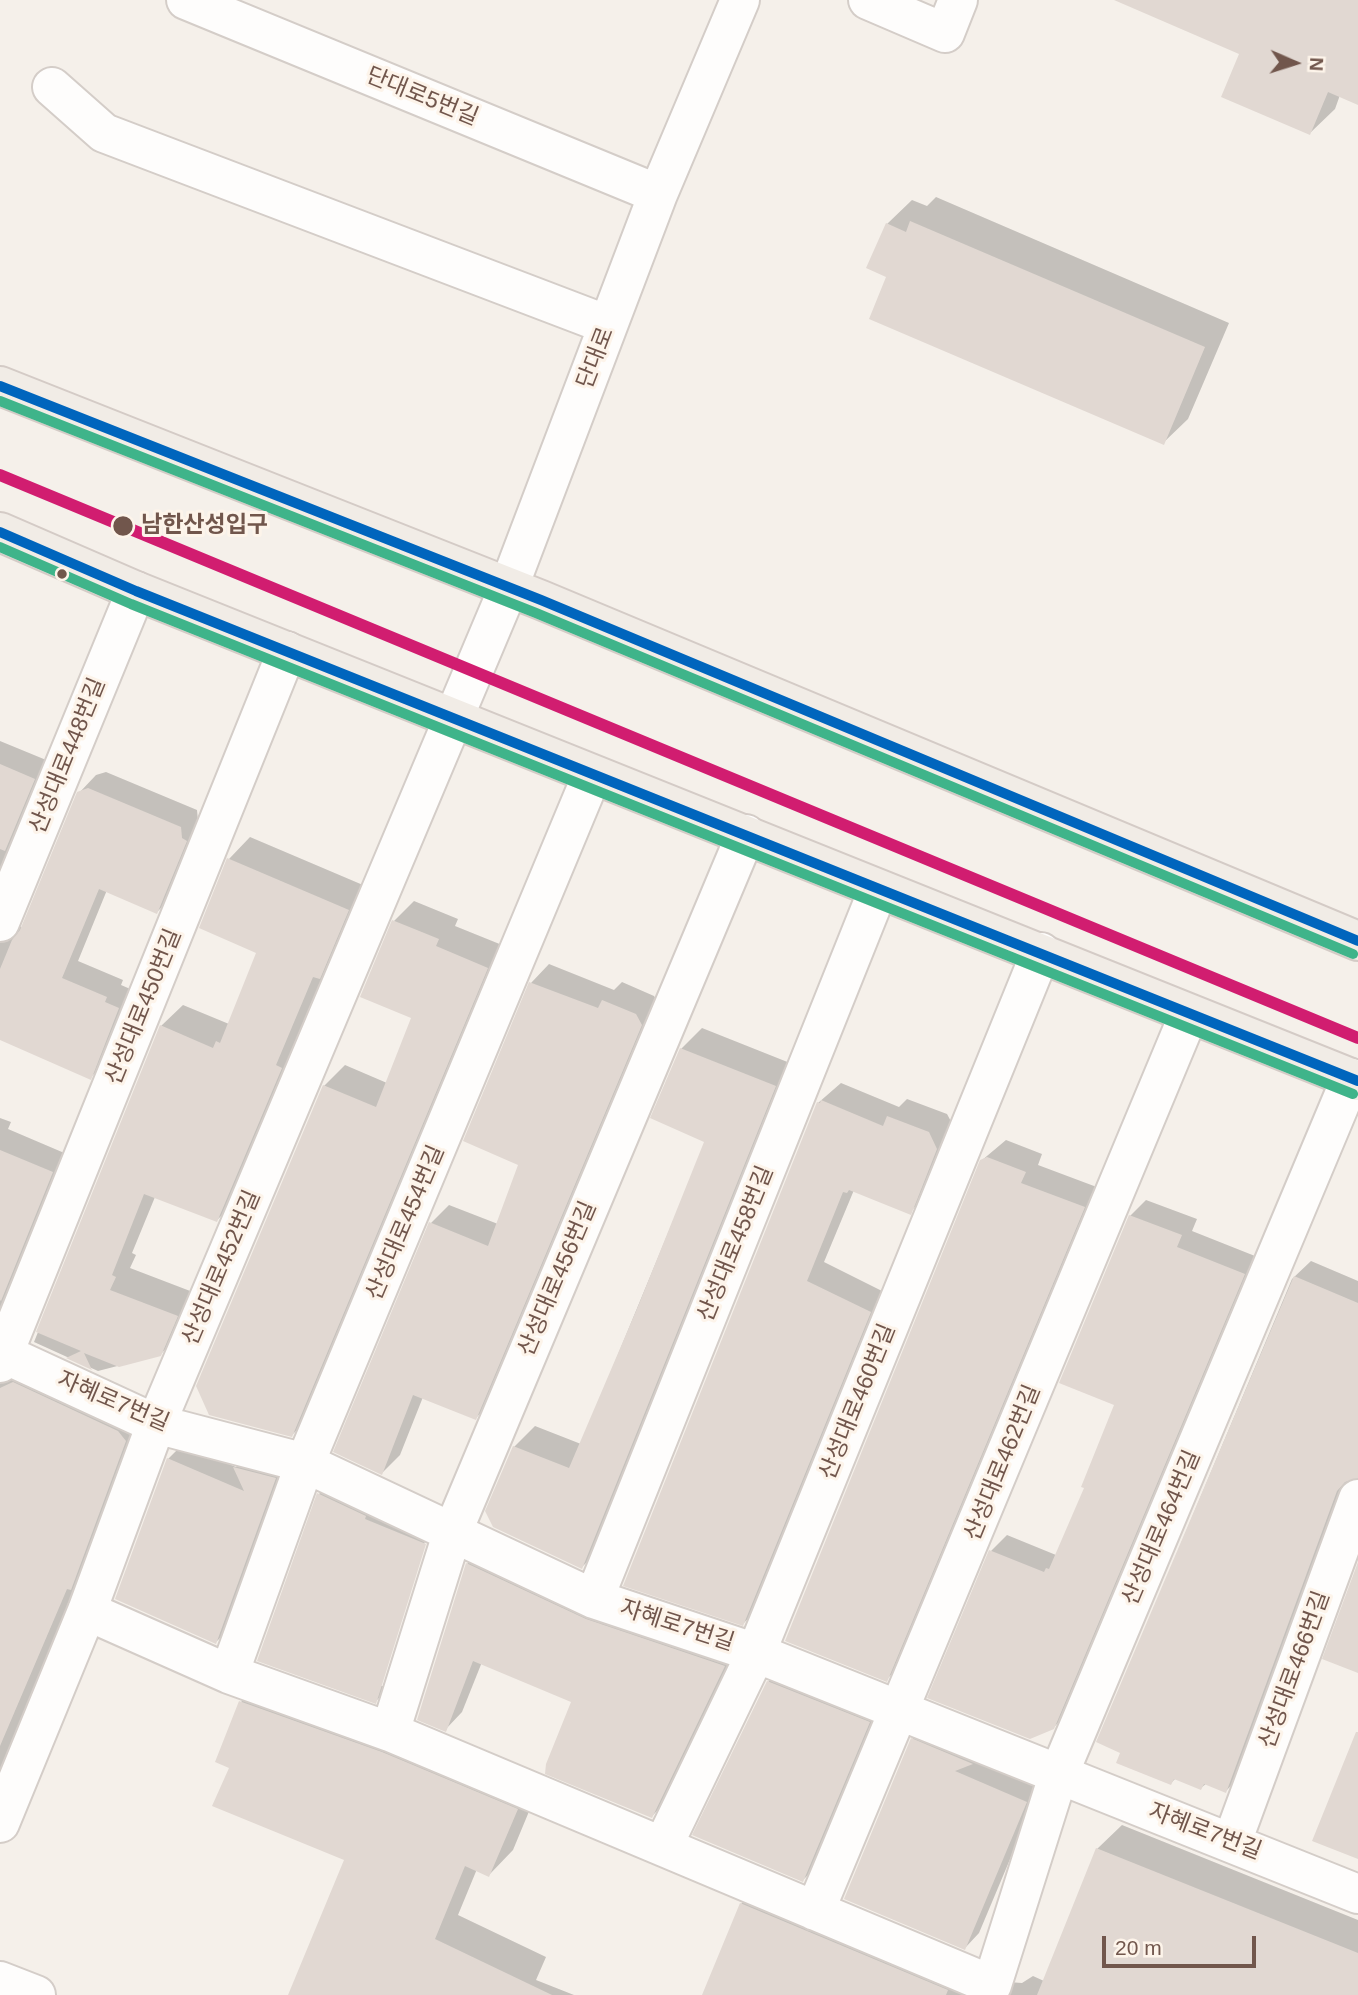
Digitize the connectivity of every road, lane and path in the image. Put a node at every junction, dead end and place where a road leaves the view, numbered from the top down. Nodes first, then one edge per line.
1 (186, 0) edge
2 (740, 0) edge
3 (868, 0) edge
4 (958, 0) edge
5 (52, 87) dead end
6 (658, 194) junction
7 (608, 325) junction
8 (0, 386) edge
9 (0, 532) edge
10 (508, 589) junction
11 (136, 591) junction
12 (288, 651) junction
13 (456, 718) junction
14 (592, 775) junction
15 (746, 834) junction
16 (878, 890) junction
17 (0, 922) edge
18 (1358, 941) edge
19 (1041, 953) junction
20 (1189, 1014) junction
21 (1355, 1080) edge
22 (1, 1357) edge
23 (156, 1424) junction
24 (306, 1463) junction
25 (1358, 1499) edge
26 (453, 1531) junction
27 (594, 1599) junction
28 (87, 1611) junction
29 (756, 1653) junction
30 (229, 1674) junction
31 (900, 1713) junction
32 (390, 1732) junction
33 (1058, 1776) junction
34 (0, 1823) edge
35 (1232, 1842) junction
36 (663, 1846) junction
37 (1358, 1894) edge
38 (814, 1911) junction
39 (0, 1981) edge
40 (36, 1995) edge

1 - 6 street, 단대로5번길
2 - 6 street, 단대로
3 - 4 street
5 - 7 street
6 - 7 street, 단대로
7 - 10 street, 단대로
8 - 10 main road
9 - 11 main road
10 - 13 street, 단대로
10 - 18 main road
11 - 12 main road
11 - 17 street, 산성대로448번길
12 - 13 main road
12 - 22 street, 산성대로450번길
13 - 14 main road
13 - 23 street, 산성대로452번길
14 - 15 main road
14 - 24 street, 산성대로454번길
15 - 16 main road
15 - 26 street, 산성대로456번길
16 - 19 main road
16 - 27 street, 산성대로458번길
19 - 20 main road
19 - 29 street, 산성대로460번길
20 - 21 main road
20 - 31 street, 산성대로462번길
21 - 33 street, 산성대로464번길
22 - 23 street, 자혜로7번길
23 - 24 street, 자혜로7번길
23 - 28 street, 산성대로452번길
24 - 26 street, 자혜로7번길
24 - 30 street, 산성대로454번길
25 - 35 street, 산성대로466번길
26 - 27 street, 자혜로7번길
26 - 32 street, 산성대로456번길
27 - 29 street, 자혜로7번길
28 - 30 street
28 - 34 street, 산성대로452번길
29 - 31 street, 자혜로7번길
29 - 36 street, 산성대로460번길
30 - 32 street
31 - 33 street, 자혜로7번길
31 - 38 street, 산성대로462번길
32 - 36 street
33 - 35 street, 자혜로7번길
33 - 38 street, 산성대로464번길
35 - 37 street, 자혜로7번길
36 - 38 street
39 - 40 street

